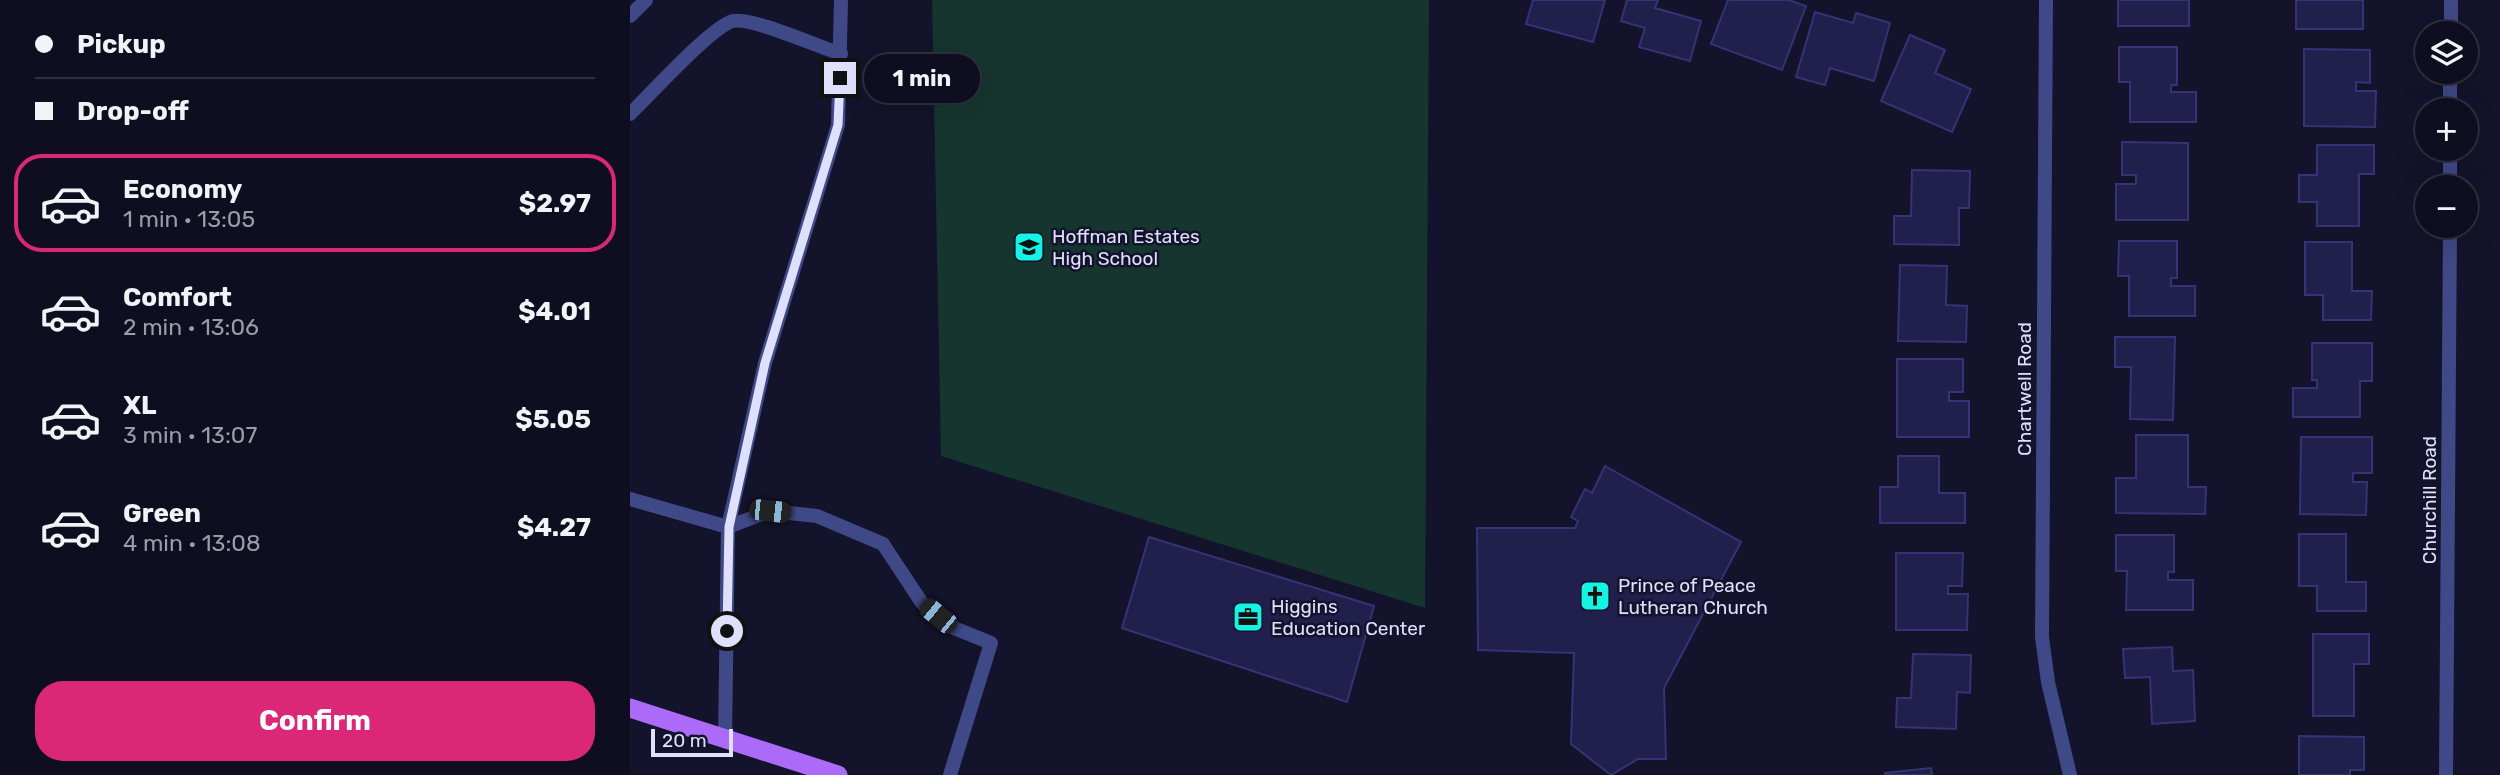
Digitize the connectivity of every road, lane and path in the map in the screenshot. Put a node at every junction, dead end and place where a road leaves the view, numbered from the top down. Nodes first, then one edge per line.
1 (646, 0) edge
2 (841, 0) edge
3 (2046, 0) edge
4 (2451, 0) edge
5 (630, 16) edge
6 (2451, 21) edge
7 (841, 54) junction
8 (630, 114) edge
9 (2450, 238) edge
10 (630, 499) edge
11 (729, 527) junction
12 (630, 708) edge
13 (725, 739) junction
14 (838, 775) edge
15 (950, 775) edge
16 (2070, 775) edge
17 (2446, 775) edge

1 - 5 street
2 - 7 street
3 - 16 street, Chartwell Road
4 - 6 street
7 - 8 street
7 - 11 street
9 - 17 street, Churchill Road
10 - 11 street
11 - 13 street
11 - 15 street
12 - 13 main road
13 - 14 main road

